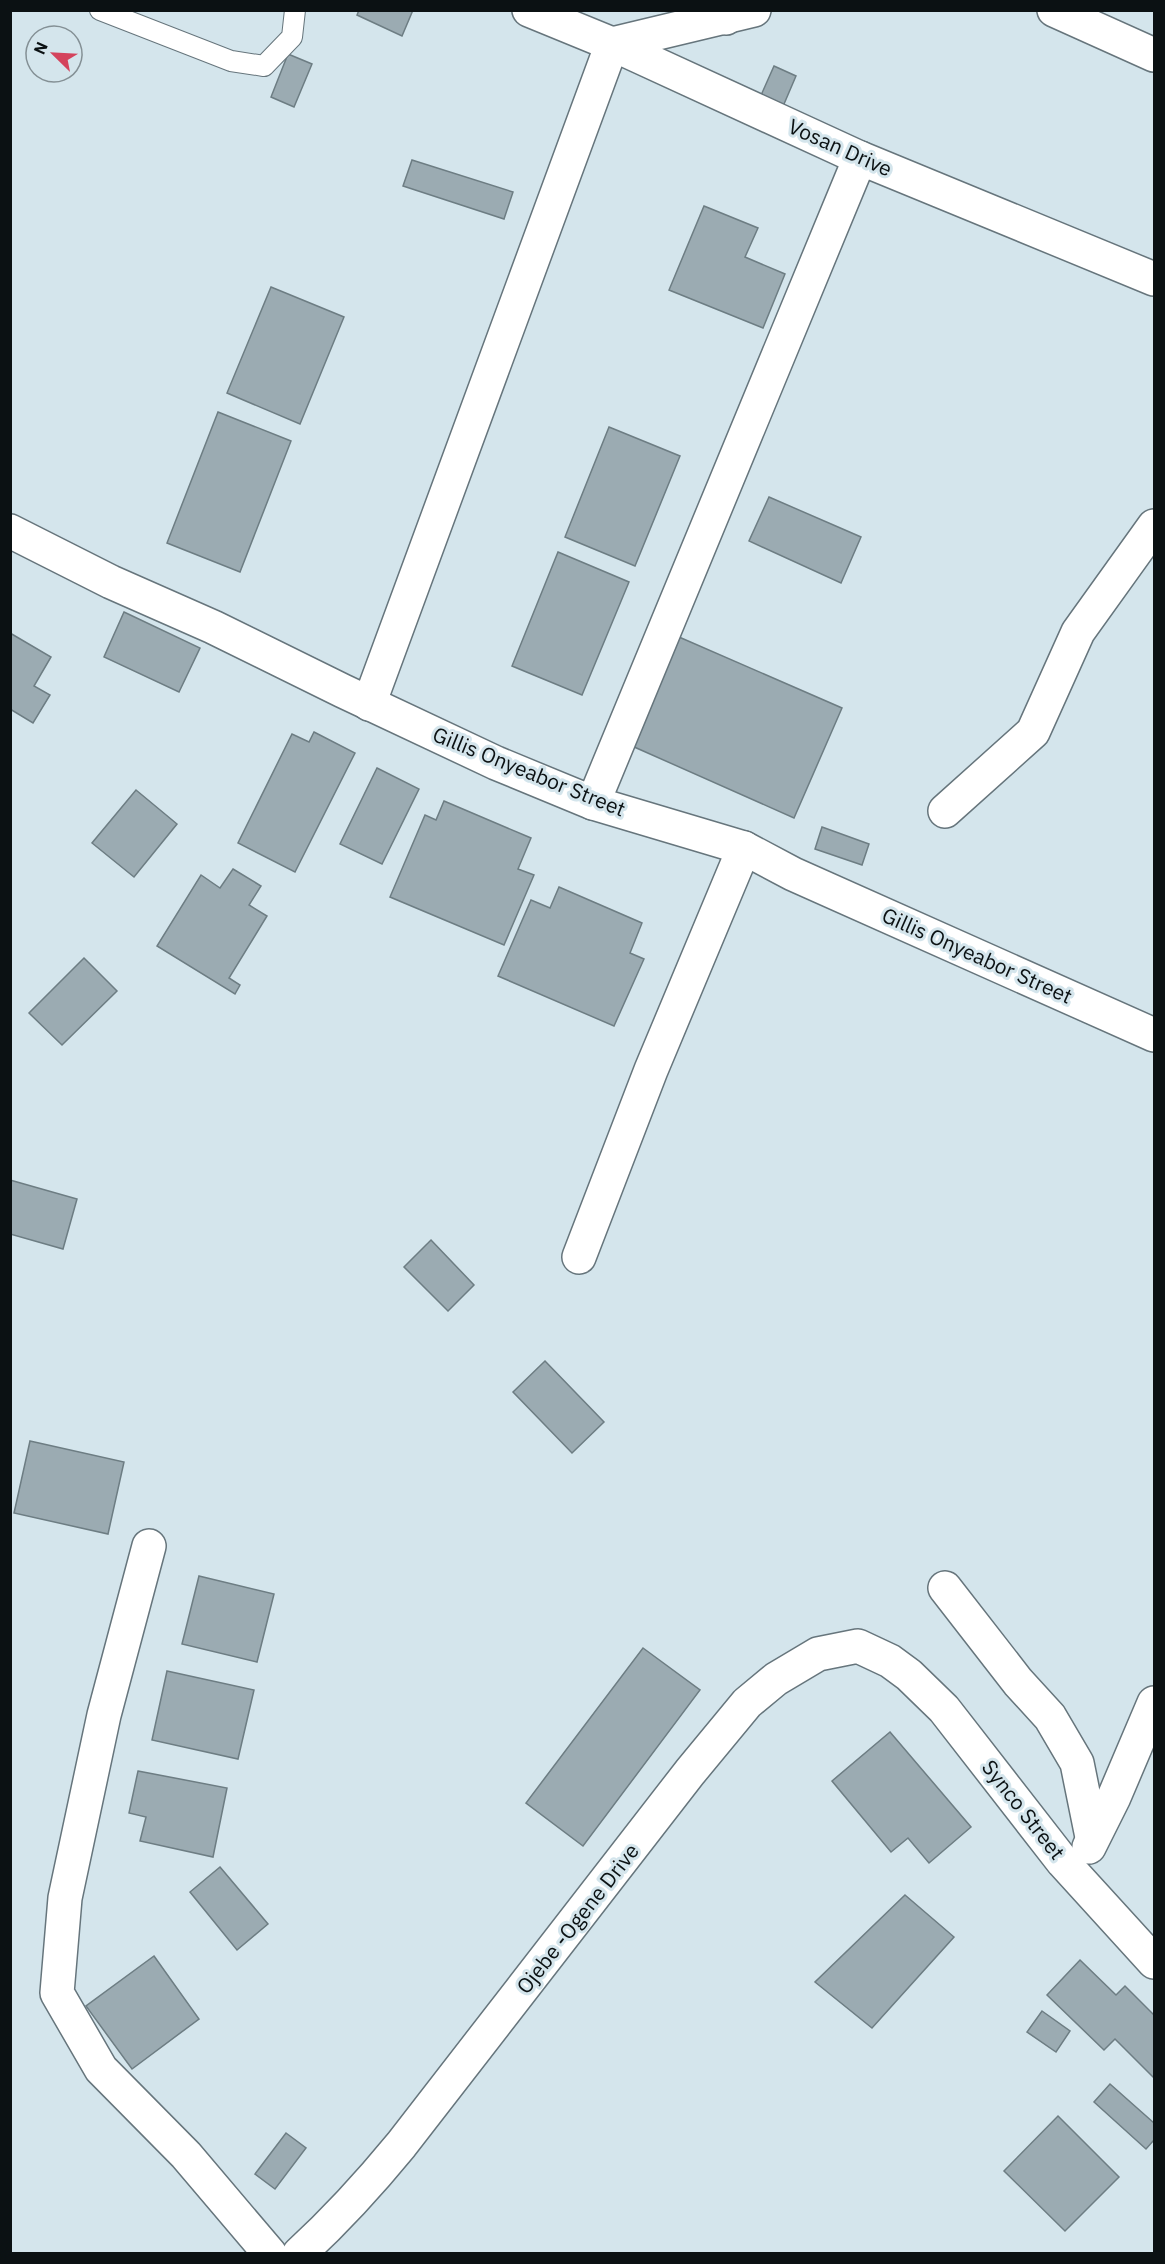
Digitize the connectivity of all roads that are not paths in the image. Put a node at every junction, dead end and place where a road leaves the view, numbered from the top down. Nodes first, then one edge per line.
1 (100, 10) edge
2 (295, 10) edge
3 (529, 10) edge
4 (1053, 10) edge
5 (736, 13) edge
6 (612, 44) junction
7 (1155, 56) edge
8 (860, 158) junction
9 (1155, 279) edge
10 (1155, 526) edge
11 (10, 531) edge
12 (369, 704) junction
13 (593, 803) junction
14 (945, 811) dead end
15 (744, 848) junction
16 (1155, 1035) edge
17 (579, 1257) dead end
18 (149, 1546) dead end
19 (945, 1588) dead end
20 (890, 1661) joint
21 (1155, 1703) edge
22 (1092, 1837) junction
23 (1078, 1880) junction
24 (1155, 1962) edge
25 (270, 2253) edge
26 (299, 2253) edge

1 - 2 lane
3 - 6 main road, Vosan Drive
4 - 7 main road
5 - 6 main road
6 - 8 main road, Vosan Drive
6 - 12 main road
8 - 9 main road, Vosan Drive
8 - 13 main road
10 - 14 main road
11 - 12 main road, Gillis Onyeabor Street
12 - 13 main road, Gillis Onyeabor Street
13 - 15 main road, Gillis Onyeabor Street
15 - 16 main road, Gillis Onyeabor Street
15 - 17 main road
18 - 25 main road
19 - 22 main road
20 - 23 main road, Synco Street
20 - 26 main road, Ojebe -Ogene Drive
21 - 22 main road
22 - 23 main road
23 - 24 main road, Synco Street

